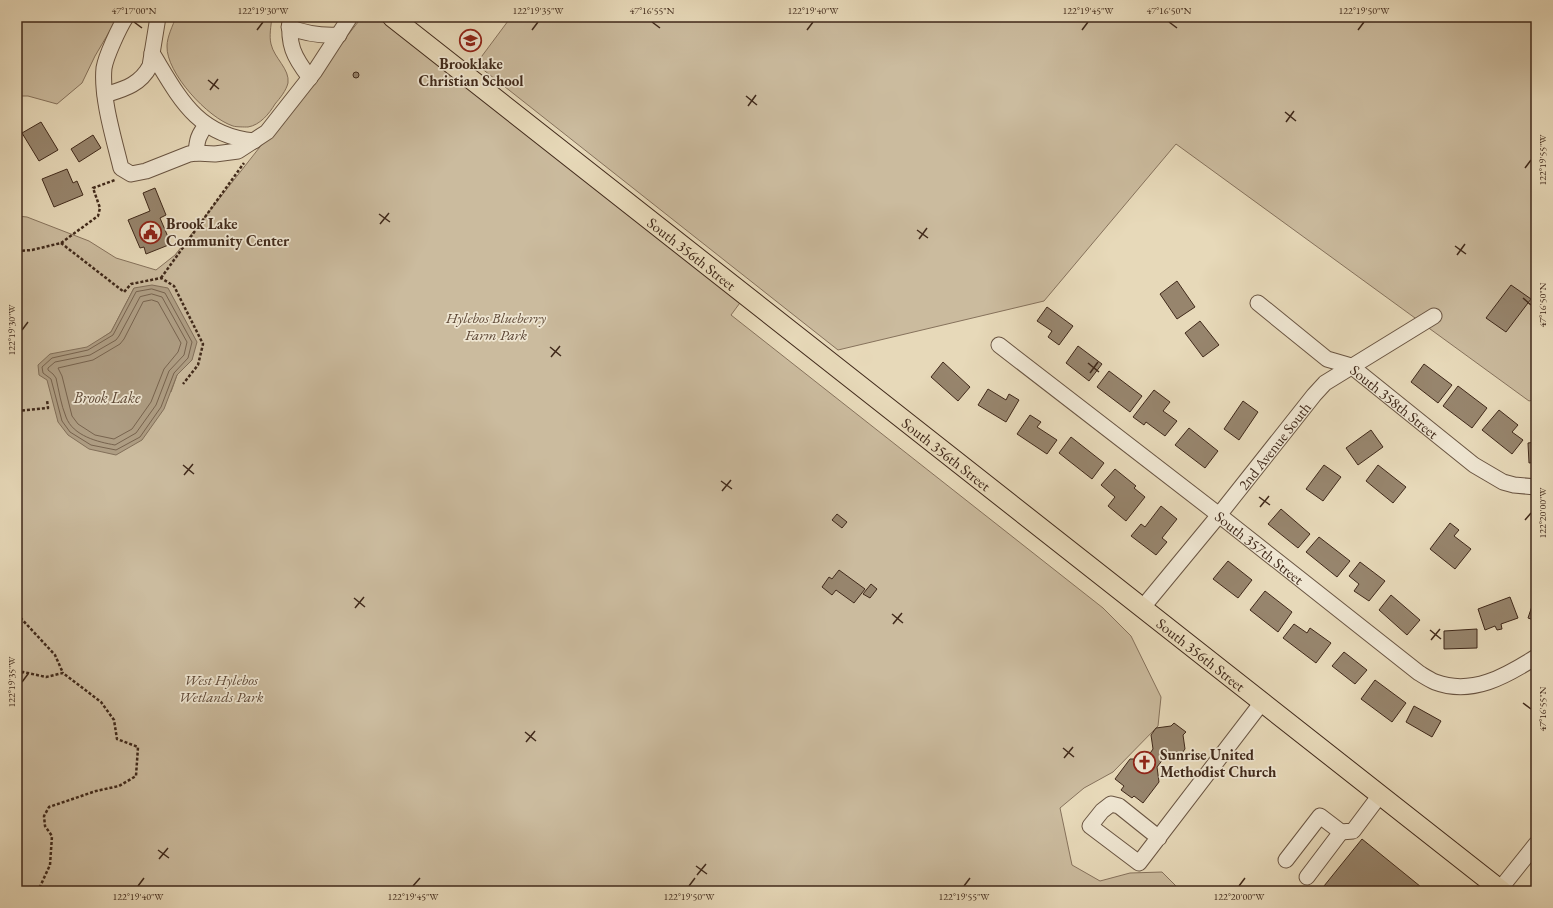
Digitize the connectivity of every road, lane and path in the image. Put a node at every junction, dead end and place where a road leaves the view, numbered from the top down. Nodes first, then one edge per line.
1 (126, 17) edge
2 (158, 17) edge
3 (350, 17) edge
4 (392, 17) edge
5 (289, 22) edge
6 (339, 35) junction
7 (152, 53) junction
8 (310, 78) junction
9 (105, 95) junction
10 (207, 126) junction
11 (254, 141) junction
12 (196, 153) junction
13 (249, 157) dead end
14 (130, 174) junction
15 (61, 243) junction
16 (17, 251) edge
17 (161, 278) junction
18 (1258, 303) dead end
19 (1434, 316) dead end
20 (999, 345) dead end
21 (1351, 366) junction
22 (182, 384) dead end
23 (47, 400) dead end
24 (17, 411) edge
25 (1536, 487) edge
26 (1219, 515) junction
27 (1143, 607) junction
28 (17, 614) edge
29 (1536, 657) edge
30 (63, 673) junction
31 (17, 675) edge
32 (1263, 701) junction
33 (1380, 795) junction
34 (1341, 832) junction
35 (1159, 838) dead end
36 (1536, 844) edge
37 (1286, 860) dead end
38 (1307, 877) dead end
39 (1500, 890) edge
40 (38, 891) edge

1 - 9 street
2 - 7 street
3 - 6 street
4 - 27 main road, South 356th Street
5 - 6 street
5 - 8 street
6 - 8 street
7 - 9 street
7 - 10 street
8 - 11 street
9 - 14 street
10 - 11 street
10 - 12 street
11 - 12 street
12 - 14 street
13 - 17 path
14 - 15 path
15 - 16 path
15 - 17 path
17 - 22 path
18 - 21 street, South 358th Street
19 - 21 street, 2nd Avenue South
20 - 26 street, South 357th Street
21 - 25 street, South 358th Street
21 - 26 street, 2nd Avenue South
23 - 24 path
26 - 27 street, 2nd Avenue South
26 - 29 street, South 357th Street
27 - 32 main road, South 356th Street
28 - 30 path
30 - 31 path
30 - 40 path
32 - 33 main road, South 356th Street
32 - 35 street
33 - 34 street
33 - 39 main road, South 356th Street
34 - 37 street
34 - 38 street
36 - 39 street

